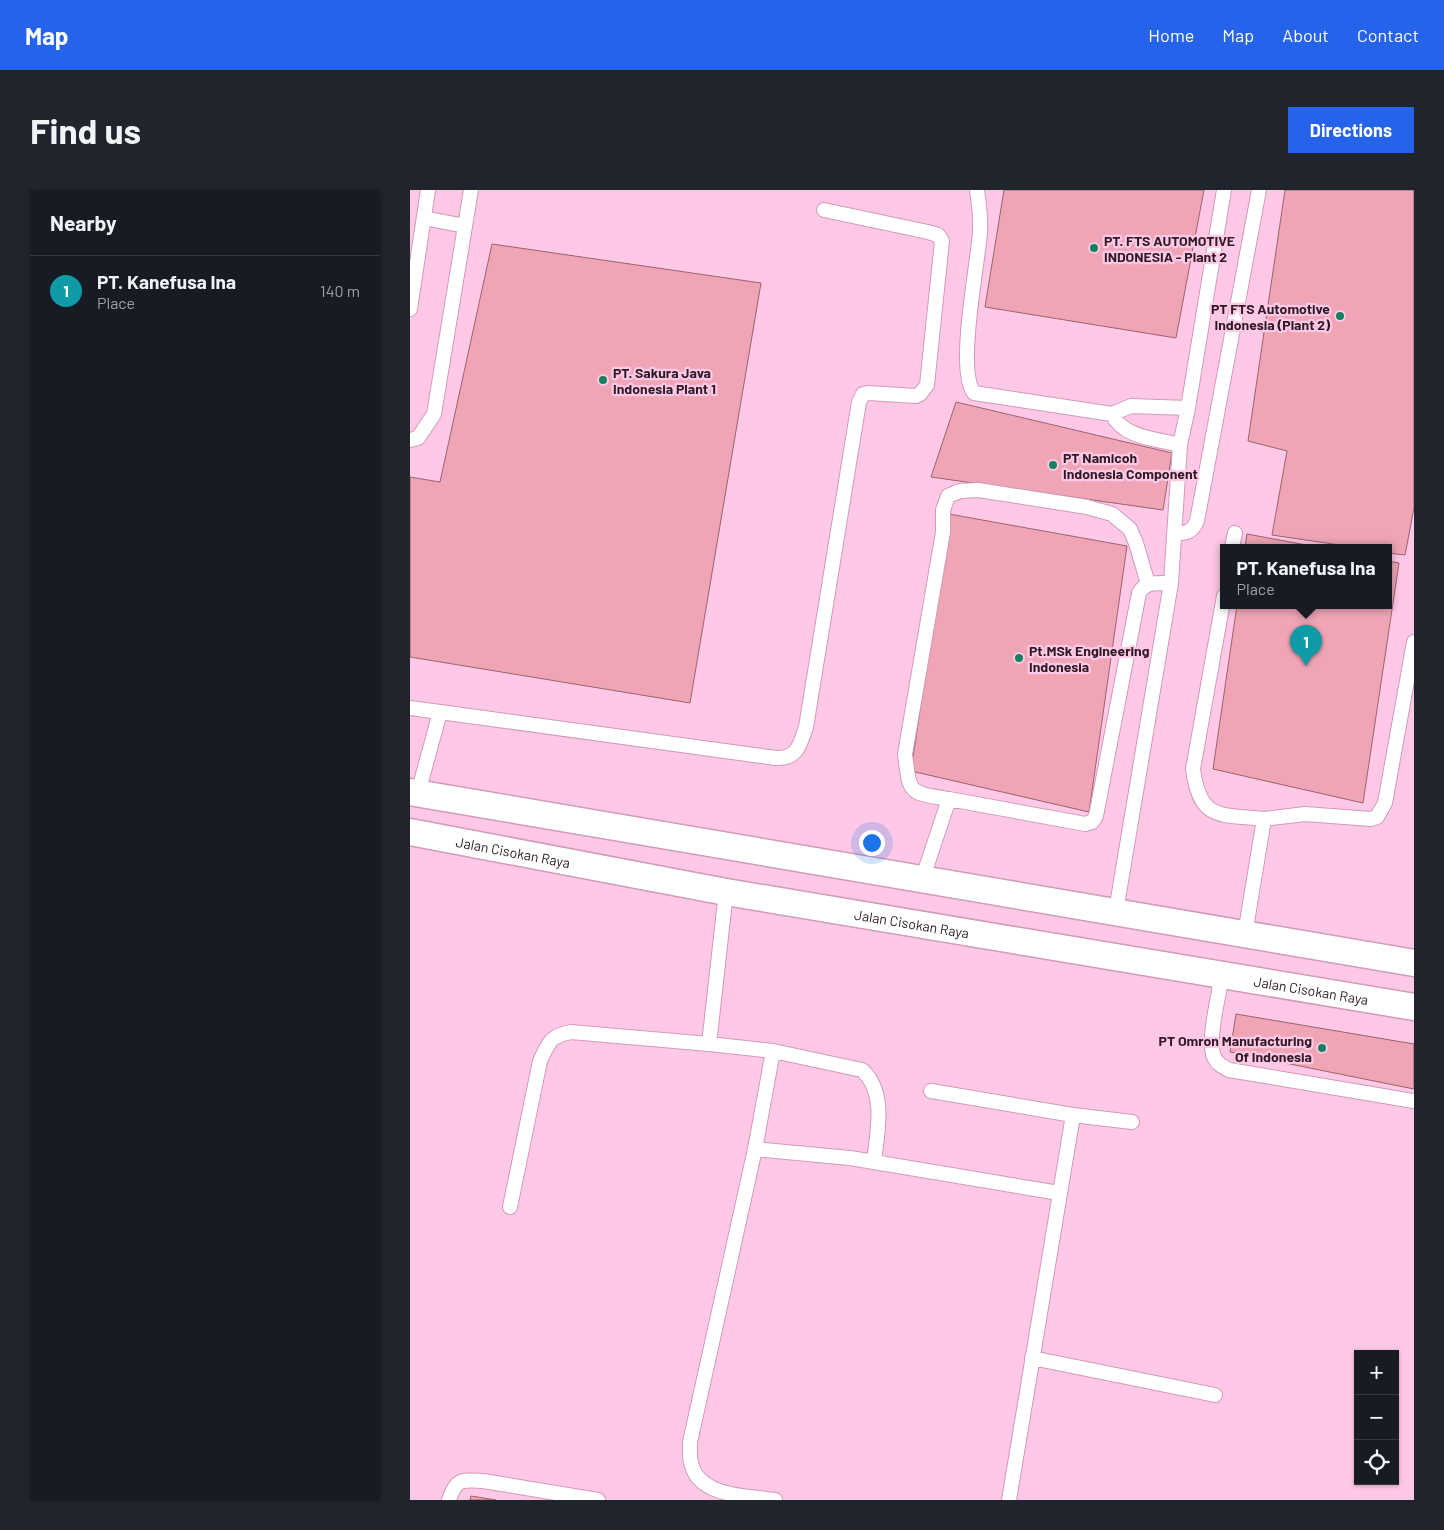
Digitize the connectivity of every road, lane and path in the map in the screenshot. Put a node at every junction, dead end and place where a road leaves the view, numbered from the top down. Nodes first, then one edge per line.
1 (428, 190) edge
2 (471, 190) edge
3 (977, 190) edge
4 (1224, 190) edge
5 (1259, 190) edge
6 (824, 210) dead end
7 (424, 218) junction
8 (465, 226) junction
9 (410, 309) edge
10 (1188, 408) junction
11 (1112, 414) junction
12 (410, 440) edge
13 (1180, 445) junction
14 (1174, 533) junction
15 (1234, 533) dead end
16 (1232, 544) edge
17 (1171, 583) junction
18 (1148, 584) junction
19 (1222, 609) edge
20 (1414, 642) edge
21 (410, 708) edge
22 (440, 712) junction
23 (414, 792) edge
24 (949, 799) junction
25 (1264, 819) junction
26 (410, 832) edge
27 (922, 880) junction
28 (726, 892) junction
29 (1116, 911) junction
30 (1245, 934) junction
31 (1414, 964) edge
32 (1222, 975) junction
33 (1414, 1007) edge
34 (709, 1044) junction
35 (773, 1051) junction
36 (931, 1090) dead end
37 (1414, 1101) edge
38 (1073, 1115) junction
39 (1132, 1122) dead end
40 (755, 1149) junction
41 (874, 1162) junction
42 (1059, 1193) junction
43 (510, 1206) dead end
44 (1032, 1358) junction
45 (1215, 1395) dead end
46 (448, 1500) edge
47 (598, 1500) edge
48 (775, 1500) edge
49 (1009, 1500) edge

1 - 7 lane
2 - 8 lane
3 - 11 lane
4 - 10 lane
5 - 14 lane
6 - 22 lane
7 - 8 lane
7 - 9 lane
8 - 12 lane
10 - 11 lane
10 - 13 lane
11 - 13 lane
13 - 14 lane
14 - 17 lane
15 - 16 lane
17 - 18 lane
17 - 29 lane
18 - 24 lane
18 - 24 lane
19 - 25 lane
20 - 25 lane
21 - 22 lane
22 - 23 lane
23 - 27 street
24 - 27 lane
25 - 30 lane
26 - 28 street, Jalan Cisokan Raya
27 - 29 street
28 - 32 street, Jalan Cisokan Raya
28 - 34 lane
29 - 30 street
30 - 31 street
32 - 33 street, Jalan Cisokan Raya
32 - 37 lane
34 - 35 lane
34 - 43 lane
35 - 40 lane
35 - 41 lane
36 - 38 lane
38 - 39 lane
38 - 42 lane
40 - 41 lane
40 - 48 lane
41 - 42 lane
42 - 44 lane
44 - 45 lane
44 - 49 lane
46 - 47 lane

